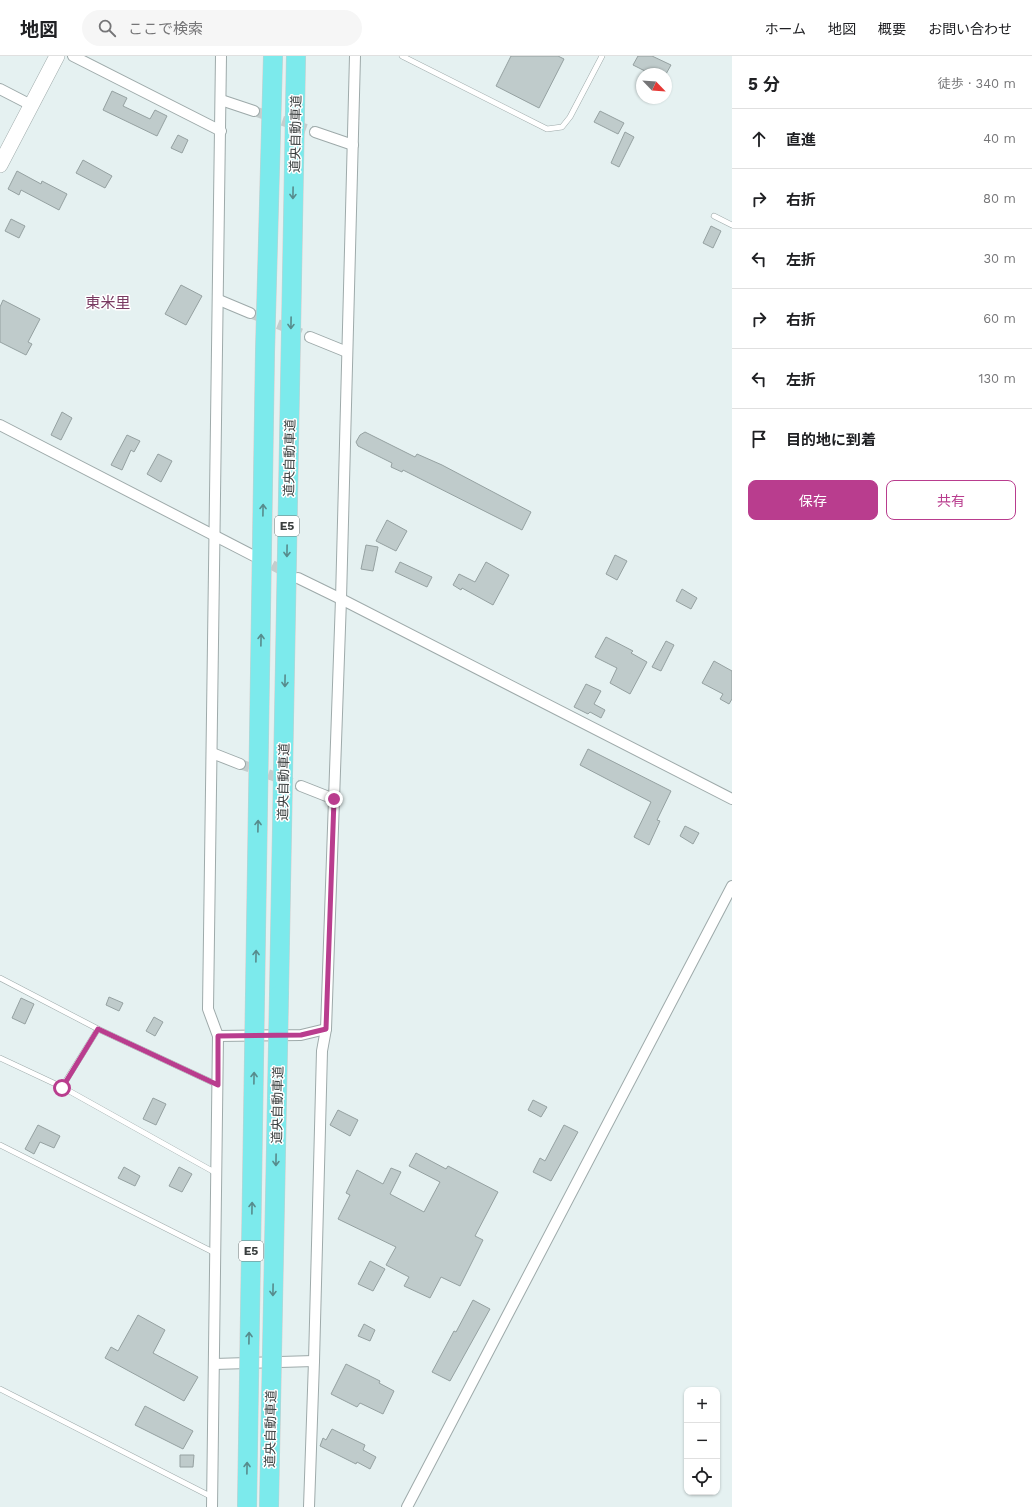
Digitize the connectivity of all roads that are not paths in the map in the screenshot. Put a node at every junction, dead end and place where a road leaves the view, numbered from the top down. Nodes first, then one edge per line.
1 (57, 56) edge
2 (73, 56) edge
3 (221, 56) edge
4 (273, 56) edge
5 (296, 56) edge
6 (355, 56) edge
7 (402, 56) edge
8 (602, 56) edge
9 (0, 89) edge
10 (221, 100) junction
11 (32, 105) junction
12 (254, 111) tunnel mouth
13 (221, 131) junction
14 (315, 132) tunnel mouth
15 (353, 145) junction
16 (0, 165) edge
17 (714, 216) dead end
18 (732, 225) edge
19 (219, 300) junction
20 (250, 313) tunnel mouth
21 (310, 337) tunnel mouth
22 (348, 352) junction
23 (0, 425) edge
24 (215, 535) junction
25 (254, 556) tunnel mouth
26 (298, 578) tunnel mouth
27 (341, 599) junction
28 (212, 754) junction
29 (240, 764) tunnel mouth
30 (301, 786) tunnel mouth
31 (334, 799) junction
32 (732, 799) edge
33 (732, 886) edge
34 (0, 978) edge
35 (98, 1029) junction
36 (326, 1029) junction
37 (218, 1036) junction
38 (0, 1058) edge
39 (218, 1085) junction
40 (62, 1088) junction
41 (0, 1145) edge
42 (217, 1173) junction
43 (215, 1253) junction
44 (314, 1361) junction
45 (214, 1364) junction
46 (0, 1389) edge
47 (212, 1502) edge
48 (247, 1507) edge
49 (269, 1507) edge
50 (309, 1507) edge
51 (407, 1507) edge

1 - 11 main road
2 - 13 street
3 - 10 street
48 -> 4 highway, 道央自動車道 / E5, bridge
5 -> 49 highway, 道央自動車道 / E5, bridge
6 - 15 street
7 - 8 lane
9 - 11 street
10 - 12 street
10 - 13 street
11 - 16 main road
13 - 19 street
14 - 15 street
15 - 22 street
17 - 18 lane
19 - 20 street
19 - 24 street
21 - 22 street
22 - 27 street
23 - 24 street
24 - 25 street
24 - 28 street
26 - 27 street
27 - 31 street
27 - 32 street
28 - 29 street
28 - 37 street
30 - 31 street
31 - 36 street
33 - 51 street
34 - 35 lane
35 - 39 lane
35 - 40 lane
36 - 37 street
36 - 44 street
37 - 39 street
38 - 40 lane
39 - 42 street
40 - 42 lane
41 - 43 lane
42 - 43 street
43 - 45 street
44 - 45 street
44 - 50 street
45 - 47 street
46 - 47 lane

